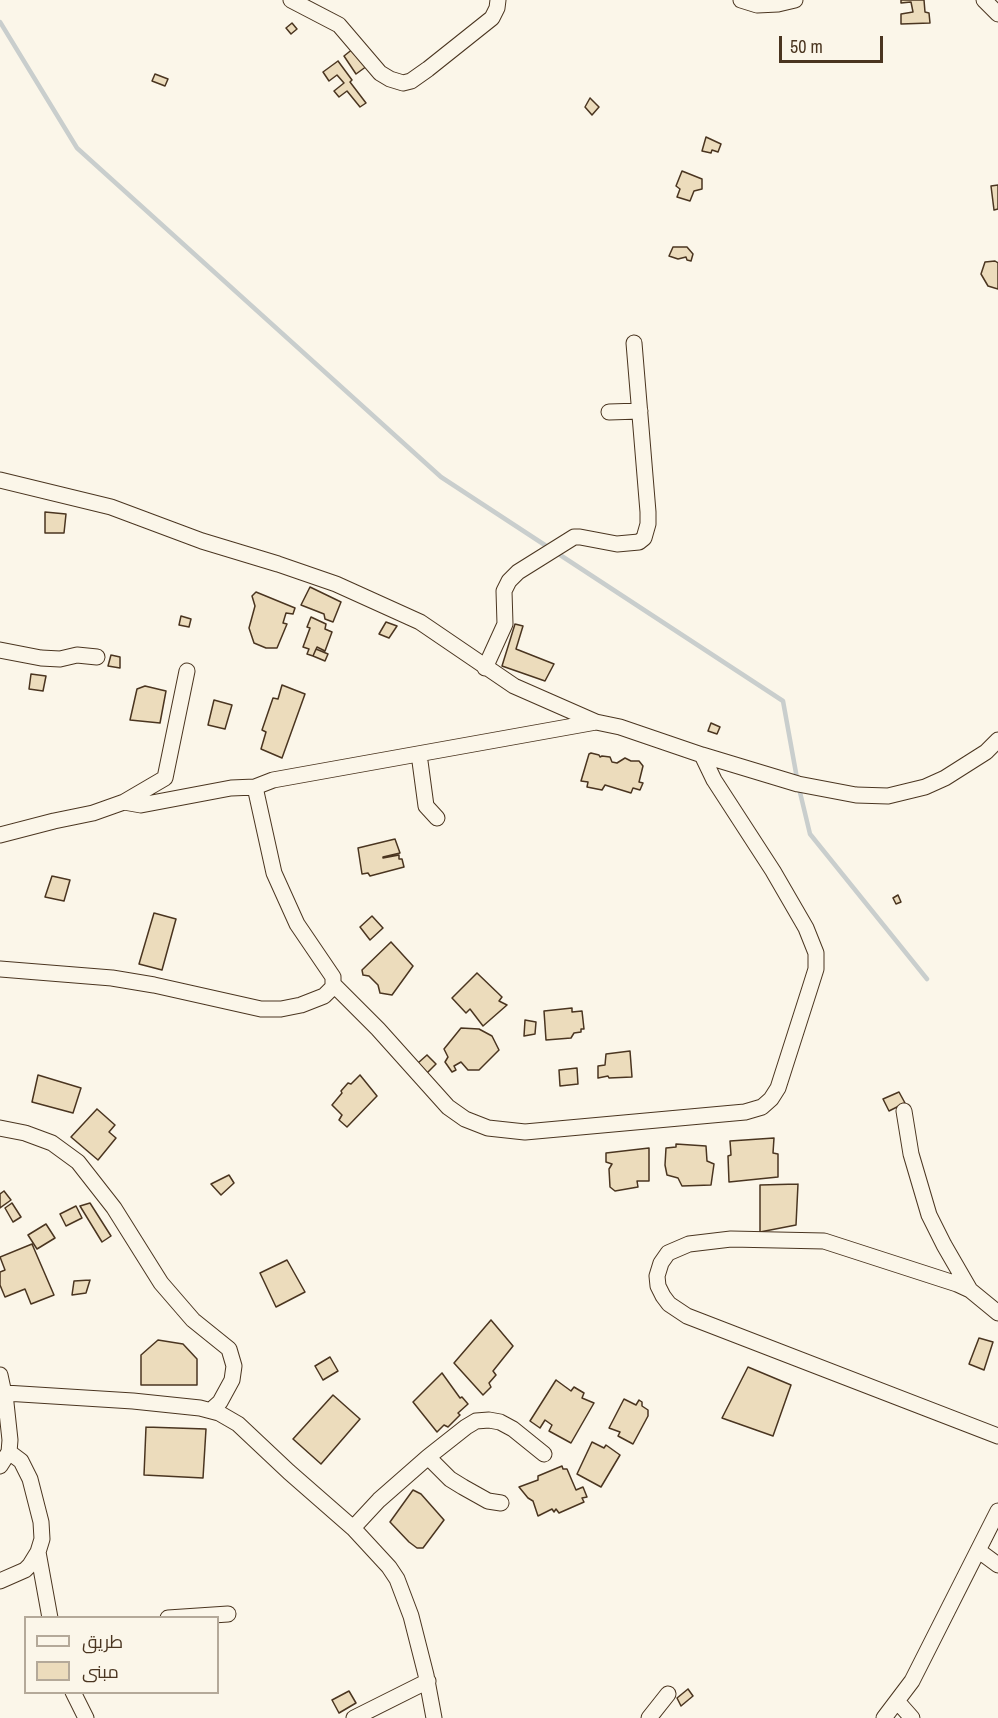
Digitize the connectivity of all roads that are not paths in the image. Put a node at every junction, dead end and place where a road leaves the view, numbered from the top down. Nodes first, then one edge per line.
1 (291, 0) edge
2 (498, 0) edge
3 (741, 0) edge
4 (795, 0) edge
5 (984, 0) edge
6 (998, 14) edge
7 (634, 343) dead end
8 (640, 411) junction
9 (609, 412) dead end
10 (0, 480) edge
11 (0, 650) edge
12 (97, 657) dead end
13 (485, 668) junction
14 (187, 670) dead end
15 (596, 723) junction
16 (998, 740) edge
17 (419, 754) junction
18 (702, 755) junction
19 (255, 787) junction
20 (124, 802) junction
21 (437, 818) dead end
22 (0, 835) edge
23 (0, 969) edge
24 (334, 985) junction
25 (904, 1112) dead end
26 (0, 1128) edge
27 (970, 1290) junction
28 (998, 1313) edge
29 (0, 1375) edge
30 (5, 1393) junction
31 (211, 1410) junction
32 (998, 1436) edge
33 (9, 1452) junction
34 (544, 1454) dead end
35 (428, 1457) junction
36 (0, 1466) edge
37 (501, 1503) dead end
38 (998, 1511) edge
39 (353, 1528) junction
40 (979, 1551) junction
41 (38, 1552) junction
42 (998, 1565) edge
43 (0, 1581) edge
44 (228, 1614) dead end
45 (50, 1616) edge
46 (188, 1616) edge
47 (428, 1681) junction
48 (74, 1694) edge
49 (668, 1694) dead end
50 (897, 1701) junction
51 (86, 1718) edge
52 (354, 1718) edge
53 (434, 1718) edge
54 (649, 1718) edge
55 (884, 1718) edge
56 (912, 1718) edge

1 - 2 street
3 - 4 street
5 - 6 street
7 - 8 street
8 - 9 street
8 - 13 street
10 - 13 street
11 - 12 street
13 - 15 street
14 - 20 street
15 - 17 street
15 - 18 street
16 - 18 street
17 - 19 street
17 - 21 street
18 - 24 street
19 - 20 street
19 - 24 street
20 - 22 street
23 - 24 street
25 - 27 street
26 - 31 street
27 - 28 street
27 - 32 street
29 - 30 street
30 - 31 street
30 - 33 street
31 - 39 street
33 - 36 street
33 - 41 street
34 - 35 street
35 - 37 street
35 - 39 street
38 - 40 street
39 - 47 street
40 - 42 street
40 - 50 street
41 - 43 street
41 - 45 street
44 - 46 street
47 - 52 street
47 - 53 street
48 - 51 street
49 - 54 street
50 - 55 street
50 - 56 street

